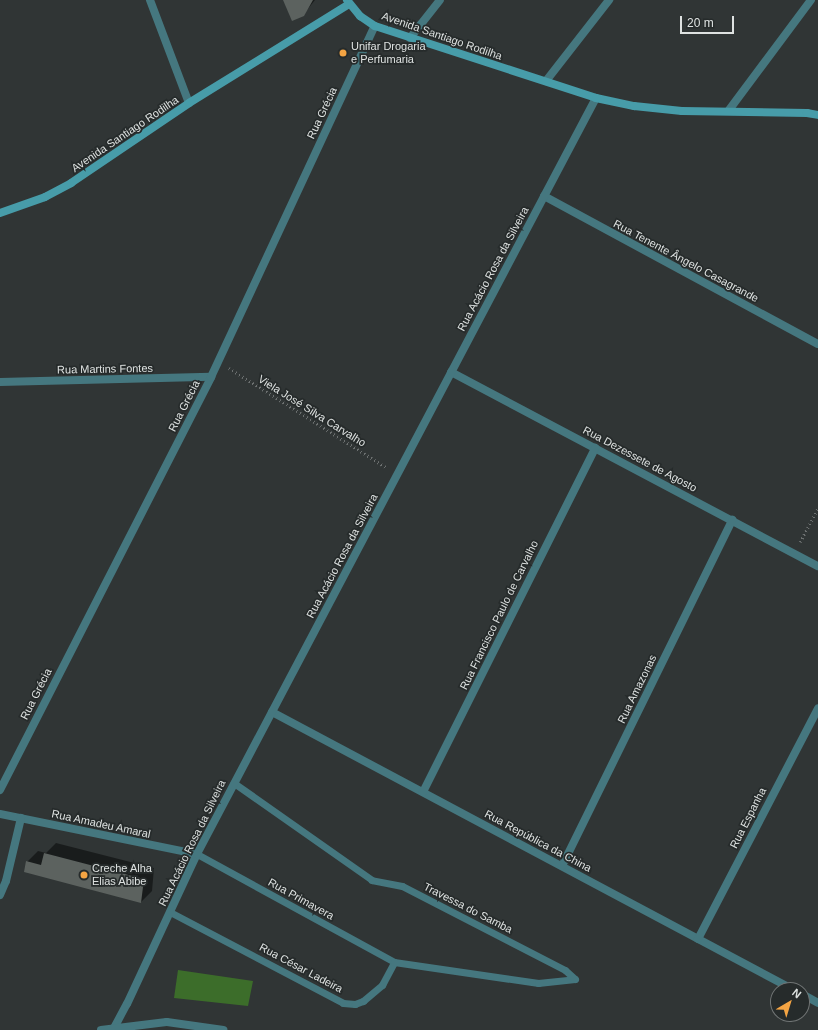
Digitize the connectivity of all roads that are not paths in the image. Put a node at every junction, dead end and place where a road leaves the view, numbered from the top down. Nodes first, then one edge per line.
1 (150, 0) edge
2 (440, 0) edge
3 (609, 0) edge
4 (811, 0) edge
5 (348, 2) edge
6 (375, 26) junction
7 (410, 38) junction
8 (546, 81) junction
9 (596, 98) junction
10 (190, 103) junction
11 (729, 110) junction
12 (818, 115) edge
13 (544, 196) junction
14 (0, 213) edge
15 (818, 344) edge
16 (451, 372) junction
17 (211, 377) junction
18 (0, 382) edge
19 (595, 448) junction
20 (732, 520) junction
21 (818, 566) edge
22 (818, 708) edge
23 (272, 712) junction
24 (234, 783) junction
25 (0, 790) edge
26 (423, 792) junction
27 (0, 814) edge
28 (21, 818) junction
29 (197, 854) junction
30 (562, 866) junction
31 (0, 895) edge
32 (170, 912) junction
33 (698, 939) junction
34 (394, 962) junction
35 (779, 982) edge
36 (114, 1028) junction
37 (101, 1030) edge
38 (223, 1030) edge

1 - 10 street
2 - 7 street
3 - 8 street
4 - 11 street
5 - 6 main road, Avenida Santiago Rodilha
5 - 10 main road, Avenida Santiago Rodilha
6 - 7 main road, Avenida Santiago Rodilha
6 - 17 street, Rua Grécia
7 - 8 main road, Avenida Santiago Rodilha
8 - 9 main road, Avenida Santiago Rodilha
9 - 11 main road, Avenida Santiago Rodilha
9 - 13 street, Rua Acácio Rosa da Silveira
10 - 14 main road, Avenida Santiago Rodilha
11 - 12 main road, Avenida Santiago Rodilha
13 - 15 street, Rua Tenente Ângelo Casagrande
13 - 16 street, Rua Acácio Rosa da Silveira
16 - 19 street, Rua Dezessete de Agosto
16 - 23 street, Rua Acácio Rosa da Silveira
17 - 18 street, Rua Martins Fontes
17 - 25 street, Rua Grécia
19 - 20 street, Rua Dezessete de Agosto
19 - 26 street, Rua Francisco Paulo de Carvalho
20 - 21 street, Rua Dezessete de Agosto
20 - 30 street, Rua Amazonas
22 - 33 street, Rua Espanha
23 - 24 street, Rua Acácio Rosa da Silveira
23 - 26 street, Rua República da China
24 - 29 street, Rua Acácio Rosa da Silveira
24 - 34 lane, Travessa do Samba
26 - 30 street, Rua República da China
27 - 28 street, Rua Amadeu Amaral
28 - 29 street, Rua Amadeu Amaral
28 - 31 street
29 - 32 street, Rua Acácio Rosa da Silveira
29 - 34 lane, Rua Primavera
30 - 33 street, Rua República da China
32 - 34 lane, Rua César Ladeira
32 - 36 street, Rua Acácio Rosa da Silveira
33 - 35 street, Rua República da China
36 - 37 street
36 - 38 street

